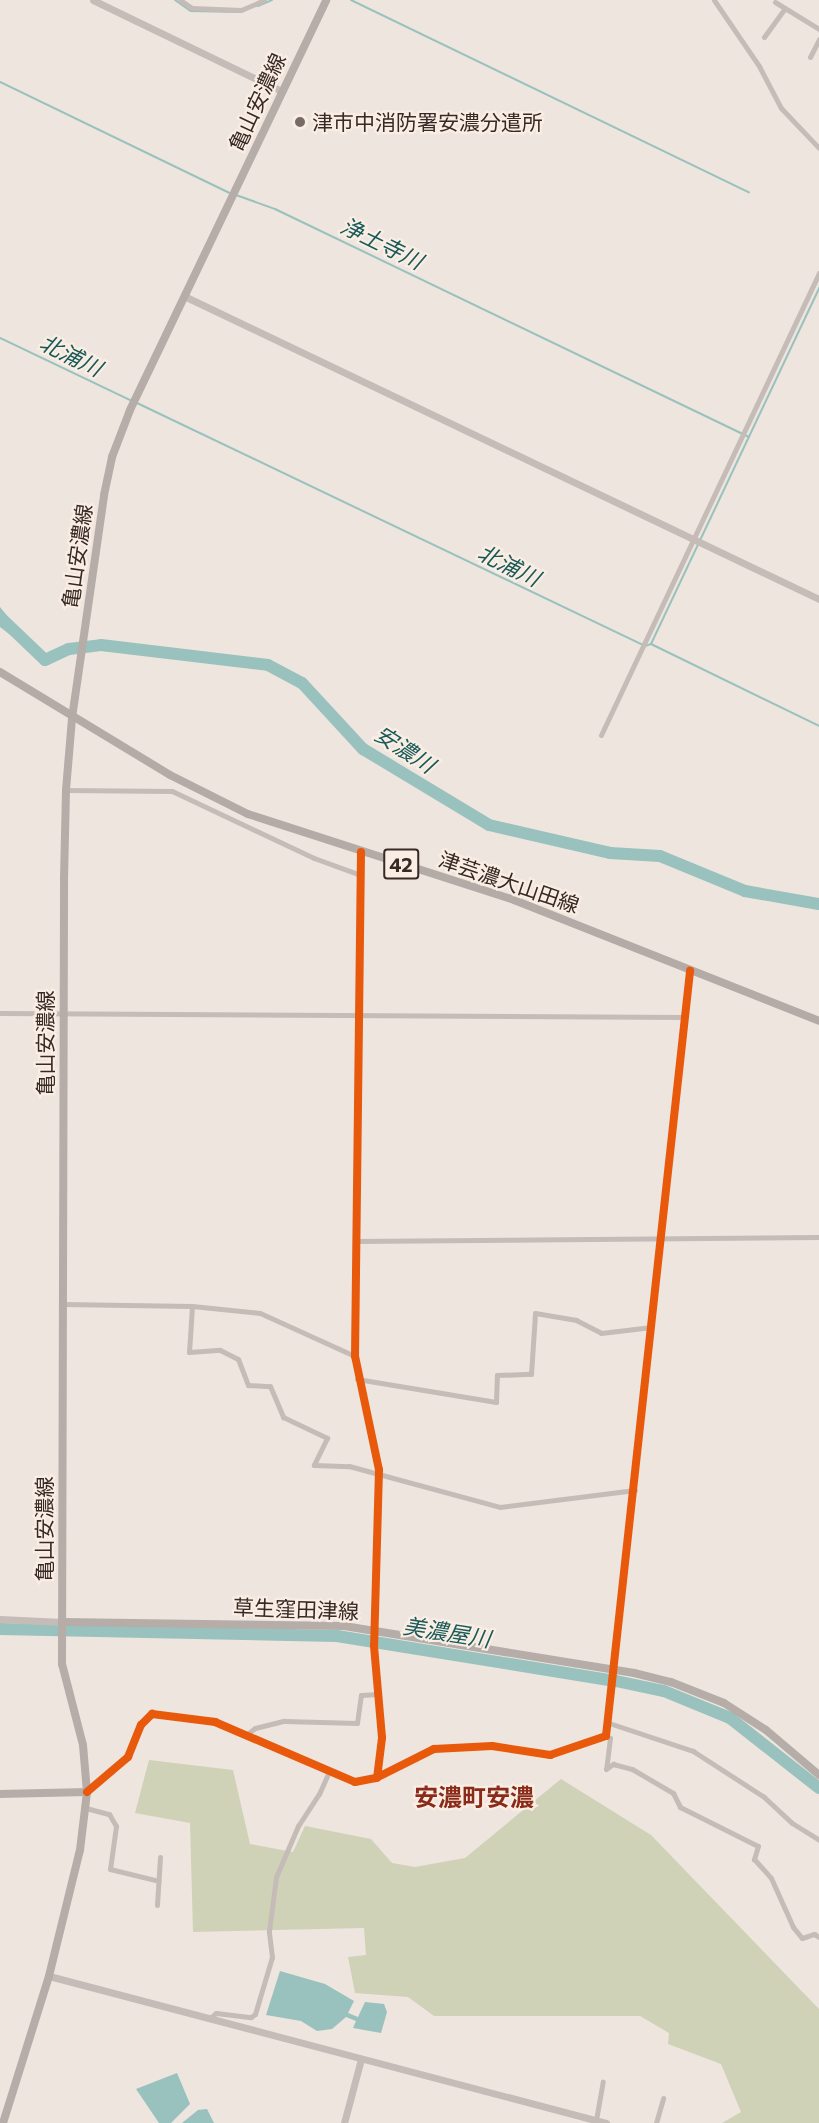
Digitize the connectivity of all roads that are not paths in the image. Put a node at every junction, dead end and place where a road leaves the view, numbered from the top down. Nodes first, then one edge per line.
1 (93, 0) edge
2 (180, 0) edge
3 (264, 0) edge
4 (326, 0) edge
5 (714, 0) edge
6 (776, 2) dead end
7 (784, 9) junction
8 (819, 29) edge
9 (764, 38) dead end
10 (819, 39) edge
11 (810, 57) dead end
12 (282, 91) junction
13 (819, 148) edge
14 (819, 273) edge
15 (184, 296) junction
16 (693, 538) junction
17 (819, 599) edge
18 (0, 672) edge
19 (72, 718) junction
20 (601, 735) dead end
21 (66, 790) junction
22 (361, 852) junction
23 (358, 874) junction
24 (690, 970) junction
25 (0, 1013) edge
26 (63, 1014) junction
27 (356, 1015) junction
28 (686, 1017) junction
29 (819, 1021) edge
30 (662, 1237) junction
31 (819, 1237) edge
32 (356, 1241) junction
33 (62, 1304) junction
34 (192, 1306) junction
35 (652, 1327) junction
36 (355, 1356) junction
37 (357, 1379) junction
38 (376, 1476) junction
39 (635, 1490) junction
40 (0, 1619) edge
41 (62, 1624) junction
42 (374, 1632) junction
43 (614, 1672) junction
44 (379, 1694) junction
45 (609, 1723) junction
46 (246, 1735) junction
47 (606, 1736) junction
48 (328, 1772) junction
49 (819, 1775) edge
50 (377, 1778) junction
51 (87, 1792) junction
52 (0, 1794) edge
53 (86, 1808) junction
54 (819, 1840) edge
55 (160, 1857) dead end
56 (159, 1881) junction
57 (157, 1905) dead end
58 (819, 1937) edge
59 (49, 1976) junction
60 (209, 2019) junction
61 (361, 2059) junction
62 (603, 2082) dead end
63 (663, 2098) dead end
64 (596, 2121) junction
65 (3, 2123) edge
66 (344, 2123) edge
67 (606, 2123) edge
68 (657, 2123) edge

1 - 12 street
2 - 3 street
4 - 12 main road, 亀山安濃線
5 - 13 street
6 - 7 street
7 - 8 street
7 - 9 street
10 - 11 street
12 - 15 main road, 亀山安濃線
14 - 16 street
15 - 16 street
15 - 19 main road, 亀山安濃線
16 - 17 street
16 - 20 street
18 - 19 main road, 津芸濃大山田線 / 42
19 - 21 main road, 亀山安濃線
19 - 22 main road, 津芸濃大山田線 / 42
21 - 23 street
21 - 26 main road, 亀山安濃線
22 - 23 street
22 - 24 main road, 津芸濃大山田線 / 42
23 - 27 street
24 - 28 street
24 - 29 main road, 津芸濃大山田線 / 42
25 - 26 street
26 - 27 street
26 - 33 main road, 亀山安濃線
27 - 28 street
27 - 32 street
28 - 30 street
30 - 31 street
30 - 32 street
30 - 35 street
32 - 36 street
33 - 34 street
33 - 41 main road, 亀山安濃線
34 - 36 street
34 - 38 street
35 - 37 street
35 - 39 street
36 - 37 street
37 - 38 street
38 - 39 street
38 - 42 street
39 - 43 street
40 - 41 street
41 - 42 main road, 草生窪田津線
41 - 51 main road, 亀山安濃線
42 - 43 main road, 草生窪田津線
42 - 44 street
43 - 45 street
43 - 49 main road, 草生窪田津線
44 - 46 street
44 - 50 street
45 - 47 street
45 - 54 street
46 - 48 street
46 - 51 street
47 - 50 street
47 - 58 street
48 - 50 street
48 - 60 street
51 - 52 main road
51 - 53 main road, 亀山安濃線
53 - 56 street
53 - 59 main road, 亀山安濃線
55 - 56 street
56 - 57 street
59 - 60 street
59 - 65 main road, 亀山安濃線
60 - 61 street
61 - 64 street
61 - 66 street
62 - 64 street
63 - 68 street
64 - 67 street

